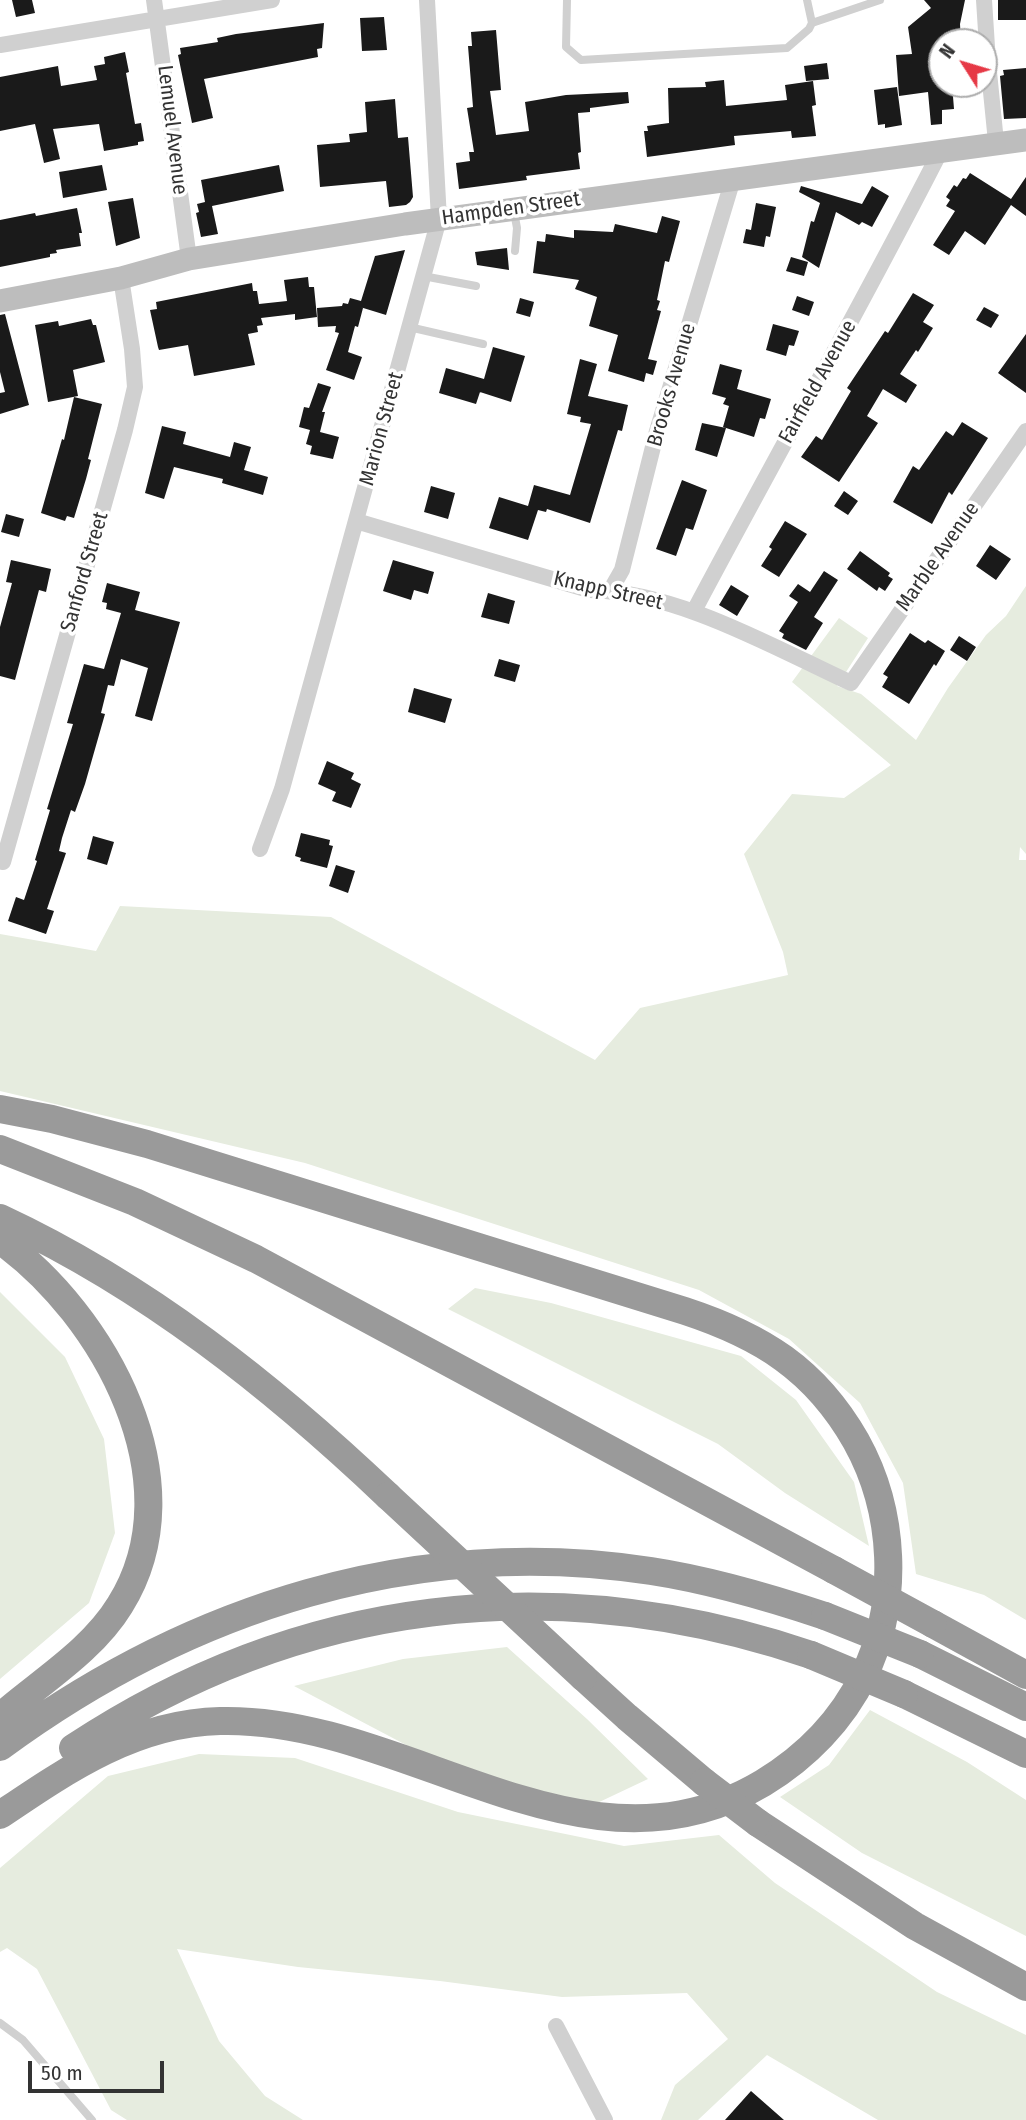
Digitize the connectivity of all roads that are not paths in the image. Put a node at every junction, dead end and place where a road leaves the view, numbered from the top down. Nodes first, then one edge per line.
1 (154, 0) edge
2 (272, 0) edge
3 (427, 0) edge
4 (567, 0) edge
5 (807, 0) edge
6 (880, 0) edge
7 (985, 0) edge
8 (159, 18) junction
9 (812, 23) junction
10 (0, 45) edge
11 (1026, 140) edge
12 (996, 142) junction
13 (940, 152) junction
14 (733, 178) junction
15 (514, 209) junction
16 (439, 219) junction
17 (515, 251) dead end
18 (190, 259) junction
19 (423, 276) junction
20 (121, 278) junction
21 (476, 286) dead end
22 (0, 301) edge
23 (409, 327) junction
24 (483, 344) dead end
25 (1026, 431) edge
26 (356, 522) junction
27 (610, 591) junction
28 (694, 611) junction
29 (851, 683) joint
30 (260, 849) dead end
31 (3, 862) dead end
32 (0, 1109) edge
33 (0, 1149) edge
34 (0, 1218) edge
35 (0, 1240) edge
36 (1026, 1675) edge
37 (1026, 1707) edge
38 (0, 1717) edge
39 (0, 1747) edge
40 (1026, 1754) edge
41 (0, 1801) edge
42 (0, 1815) edge
43 (1026, 1987) edge
44 (0, 2023) edge
45 (556, 2026) dead end
46 (92, 2120) edge
47 (605, 2120) edge

1 - 8 street, Lemuel Avenue
2 - 8 street
3 - 16 street, Marion Street
4 - 9 lane
5 - 9 lane
6 - 9 lane
7 - 12 street
8 - 10 street
8 - 18 street, Lemuel Avenue
11 - 12 main road, Hampden Street
12 - 13 main road, Hampden Street
13 - 14 main road, Hampden Street
13 - 28 street, Fairfield Avenue
14 - 15 main road, Hampden Street
14 - 27 street, Brooks Avenue
15 - 16 main road, Hampden Street
15 - 17 lane
16 - 18 main road, Hampden Street
16 - 19 street, Marion Street
18 - 20 main road, Hampden Street
19 - 21 lane
19 - 23 street, Marion Street
20 - 22 main road, Hampden Street
20 - 31 street, Sanford Street
23 - 24 lane
23 - 26 street, Marion Street
25 - 29 street, Marble Avenue
26 - 27 street, Knapp Street
26 - 30 street, Marion Street
27 - 28 street, Knapp Street
28 - 29 street, Knapp Street
32 - 42 highway
33 - 36 highway, bridge
34 - 43 highway, bridge
35 - 38 highway
37 - 39 highway, bridge
40 - 41 highway, bridge
44 - 46 lane
45 - 47 street

